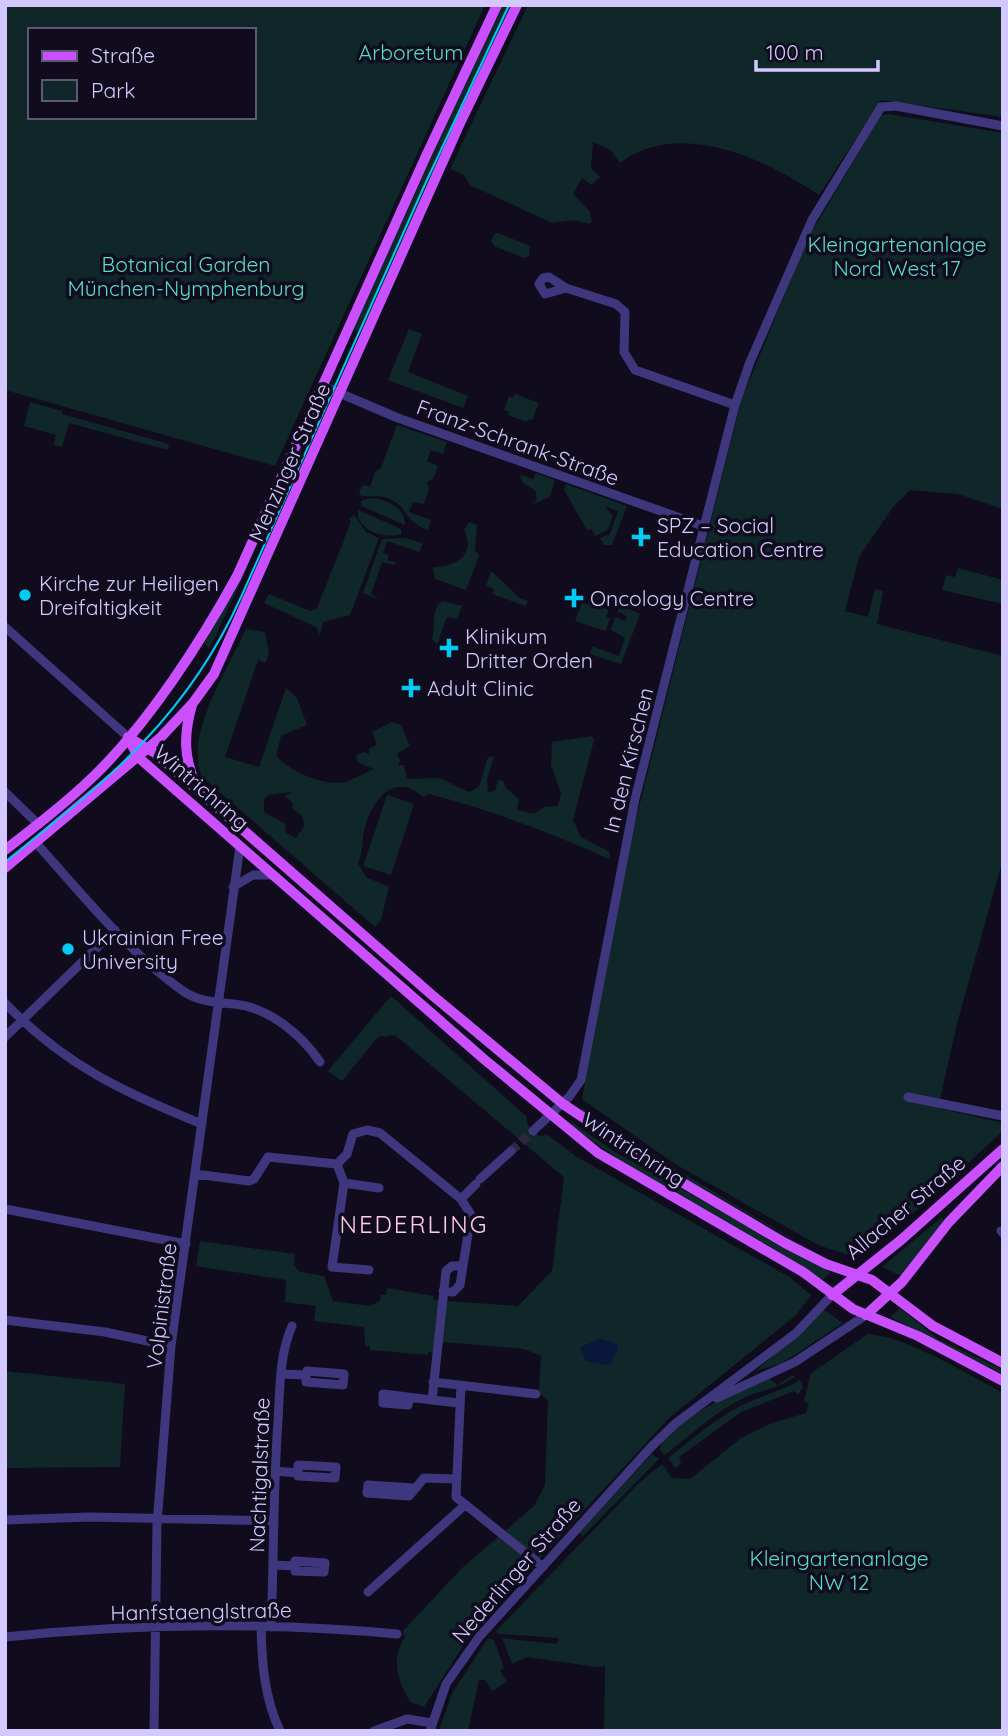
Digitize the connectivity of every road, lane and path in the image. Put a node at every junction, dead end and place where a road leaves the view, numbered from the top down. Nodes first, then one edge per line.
1 (497, 5) edge
2 (517, 5) edge
3 (1003, 126) edge
4 (566, 288) dead end
5 (323, 386) junction
6 (341, 395) junction
7 (735, 405) junction
8 (703, 526) junction
9 (5, 627) edge
10 (193, 703) junction
11 (128, 737) junction
12 (148, 748) junction
13 (138, 757) junction
14 (5, 792) edge
15 (200, 794) junction
16 (38, 824) junction
17 (37, 844) junction
18 (240, 846) junction
19 (5, 850) edge
20 (5, 868) edge
21 (273, 875) junction
22 (233, 887) junction
23 (115, 930) junction
24 (5, 1003) edge
25 (217, 1003) junction
26 (23, 1022) junction
27 (5, 1037) edge
28 (320, 1062) dead end
29 (908, 1097) dead end
30 (563, 1104) junction
31 (551, 1116) junction
32 (1003, 1116) edge
33 (202, 1124) junction
34 (533, 1131) tunnel mouth
35 (1003, 1149) edge
36 (512, 1150) tunnel mouth
37 (337, 1164) junction
38 (1003, 1166) edge
39 (195, 1174) junction
40 (344, 1183) junction
41 (379, 1188) dead end
42 (461, 1199) junction
43 (5, 1209) edge
44 (186, 1244) junction
45 (462, 1266) junction
46 (369, 1270) dead end
47 (856, 1274) junction
48 (443, 1291) junction
49 (892, 1293) junction
50 (832, 1295) junction
51 (866, 1315) junction
52 (5, 1320) edge
53 (292, 1326) dead end
54 (172, 1346) junction
55 (1003, 1363) edge
56 (281, 1374) junction
57 (306, 1376) dead end
58 (1003, 1381) edge
59 (433, 1382) junction
60 (461, 1385) junction
61 (536, 1394) dead end
62 (409, 1399) dead end
63 (432, 1400) junction
64 (460, 1403) junction
65 (691, 1412) junction
66 (275, 1471) junction
67 (298, 1473) dead end
68 (456, 1479) junction
69 (414, 1488) dead end
70 (464, 1506) junction
71 (5, 1520) edge
72 (157, 1520) junction
73 (274, 1521) junction
74 (274, 1565) junction
75 (295, 1566) dead end
76 (543, 1567) junction
77 (368, 1592) dead end
78 (154, 1626) junction
79 (266, 1627) junction
80 (397, 1634) dead end
81 (5, 1637) edge
82 (431, 1727) edge
83 (154, 1731) edge
84 (279, 1731) edge
85 (374, 1731) edge

1 - 5 main road, Menzinger Straße
2 - 6 main road, Menzinger Straße
3 - 7 street, In den Kirschen
4 - 7 street
5 - 6 street, Franz-Schrank-Straße
5 - 11 main road, Menzinger Straße
6 - 8 street, Franz-Schrank-Straße
6 - 10 main road, Menzinger Straße
7 - 8 street, In den Kirschen
8 - 30 street, In den Kirschen
9 - 11 street
10 - 12 main road, Menzinger Straße
10 - 15 main road
11 - 12 main road, Wintrichring
11 - 13 main road, Wintrichring
11 - 16 main road, Menzinger Straße
12 - 13 main road, Menzinger Straße
12 - 15 main road, Wintrichring
13 - 17 main road, Menzinger Straße
13 - 18 main road, Wintrichring
14 - 16 street
15 - 30 main road, Wintrichring
16 - 19 main road, Menzinger Straße
17 - 20 main road, Menzinger Straße
17 - 23 street
18 - 21 main road, Wintrichring
18 - 22 street, Volpinistraße
21 - 22 street
21 - 31 main road, Wintrichring
22 - 25 street, Volpinistraße
23 - 25 street
23 - 26 street
24 - 26 street
25 - 28 street
25 - 33 street, Volpinistraße
26 - 27 street
26 - 33 street
29 - 32 street
30 - 31 street, In den Kirschen
30 - 47 main road, Wintrichring
31 - 34 street, In den Kirschen
31 - 50 main road, Wintrichring
33 - 39 street, Volpinistraße
35 - 47 main road, Allacher Straße
36 - 42 street
37 - 39 street
37 - 40 street
37 - 42 street
38 - 49 main road, Allacher Straße
39 - 44 street, Volpinistraße
40 - 41 street
40 - 46 street
42 - 45 street
43 - 44 street
44 - 54 street, Volpinistraße
45 - 48 street
45 - 48 street
47 - 49 main road, Wintrichring
47 - 50 main road, Allacher Straße
48 - 59 street
49 - 51 main road, Nederlinger Straße
49 - 55 main road, Wintrichring
50 - 51 main road, Wintrichring
50 - 65 street, Nederlinger Straße
51 - 58 main road, Wintrichring
51 - 65 street, Nederlinger Straße
52 - 54 street
53 - 56 street, Nachtigalstraße
54 - 72 street, Volpinistraße
56 - 57 street
56 - 66 street, Nachtigalstraße
59 - 60 street
59 - 63 street
60 - 61 street
60 - 64 street
62 - 63 street
63 - 64 street
64 - 68 street
65 - 76 street, Nederlinger Straße
66 - 67 street
66 - 73 street, Nachtigalstraße
68 - 69 street
68 - 70 street
70 - 76 street
70 - 77 street
71 - 72 street
72 - 73 street
72 - 78 street, Volpinistraße
73 - 74 street, Nachtigalstraße
74 - 75 street
74 - 79 street, Nachtigalstraße
76 - 82 street, Nederlinger Straße
78 - 79 street, Hanfstaenglstraße
78 - 81 street, Hanfstaenglstraße
78 - 83 street, Volpinistraße
79 - 80 street, Hanfstaenglstraße
79 - 84 street, Nachtigalstraße
82 - 85 street, Nederlinger Straße

